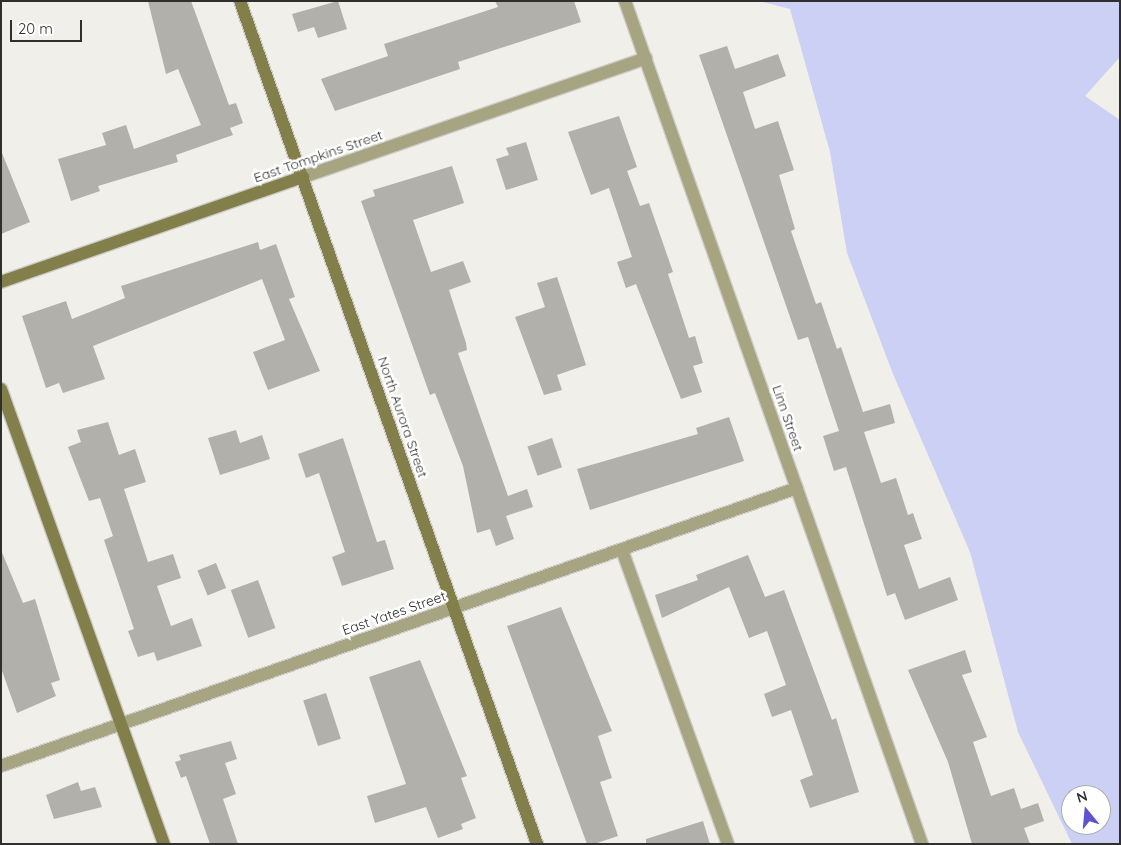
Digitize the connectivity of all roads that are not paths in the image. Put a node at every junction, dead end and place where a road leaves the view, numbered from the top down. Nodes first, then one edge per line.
1 (240, 1) edge
2 (626, 1) edge
3 (646, 58) junction
4 (303, 177) junction
5 (1, 282) edge
6 (1, 389) edge
7 (797, 488) junction
8 (622, 550) junction
9 (454, 608) junction
10 (121, 724) junction
11 (1, 766) edge
12 (164, 844) edge
13 (537, 844) edge
14 (728, 844) edge
15 (922, 844) edge

1 - 4 street, North Aurora Street
2 - 3 street, Linn Street
3 - 4 street, East Tompkins Street
3 - 7 street, Linn Street
4 - 5 street, East Tompkins Street
4 - 9 street, North Aurora Street
6 - 10 street
7 - 8 street, East Yates Street
7 - 15 street, Linn Street
8 - 9 street, East Yates Street
8 - 14 street
9 - 10 street, East Yates Street
9 - 13 street, North Aurora Street
10 - 11 street, East Yates Street
10 - 12 street

